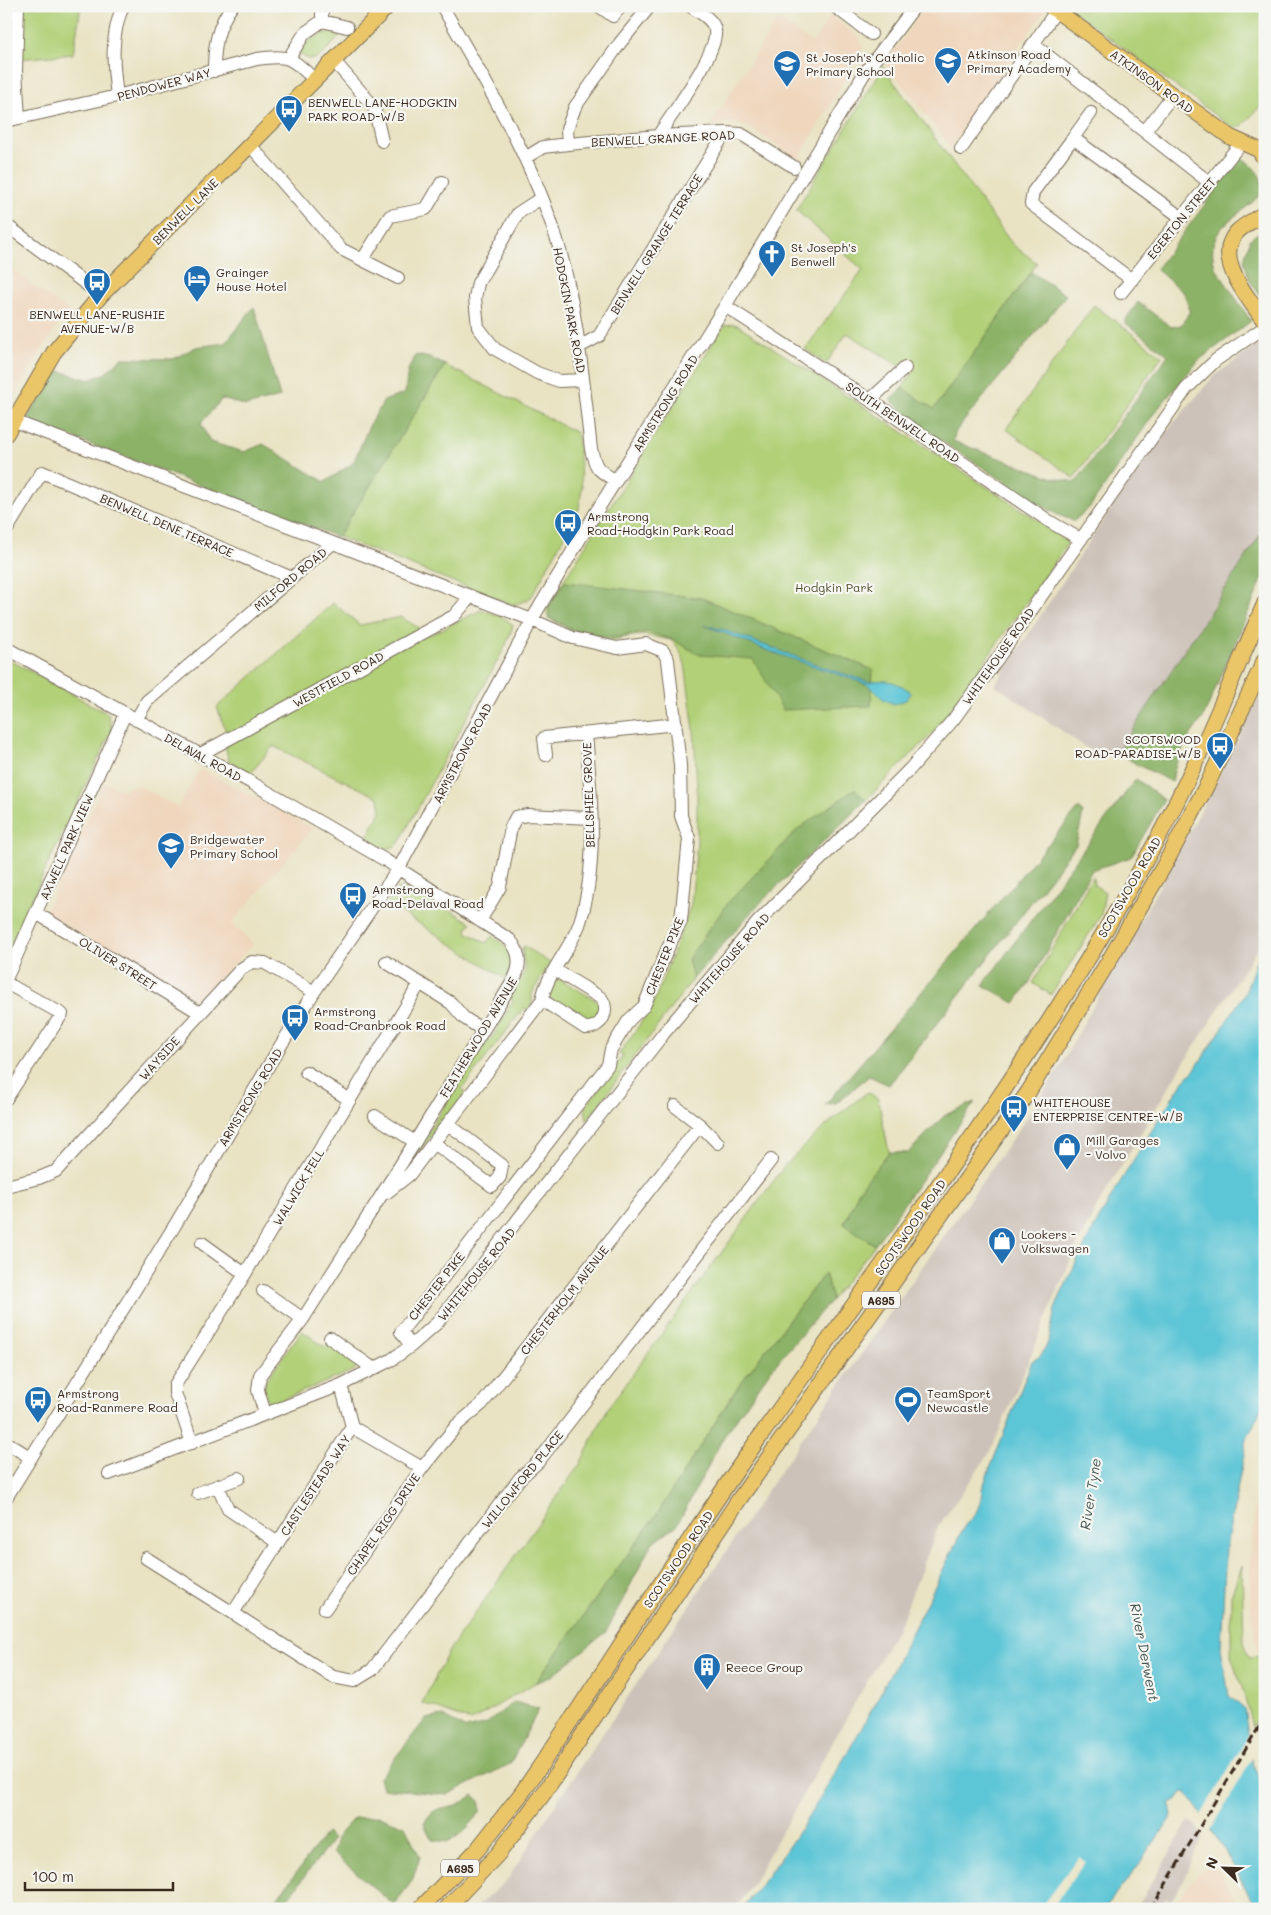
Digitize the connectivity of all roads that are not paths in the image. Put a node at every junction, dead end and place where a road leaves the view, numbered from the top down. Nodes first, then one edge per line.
1 (18, 6) edge
2 (122, 6) edge
3 (232, 6) edge
4 (322, 6) edge
5 (388, 6) edge
6 (442, 6) edge
7 (599, 6) edge
8 (621, 6) edge
9 (650, 6) edge
10 (690, 6) edge
11 (834, 6) edge
12 (915, 6) edge
13 (1053, 9) edge
14 (322, 21) junction
15 (347, 27) dead end
16 (871, 34) dead end
17 (1033, 44) junction
18 (292, 53) dead end
19 (334, 61) junction
20 (214, 71) junction
21 (315, 80) junction
22 (116, 96) junction
23 (1172, 96) junction
24 (1091, 113) dead end
25 (19, 118) junction
26 (6, 121) edge
27 (1145, 131) junction
28 (725, 133) junction
29 (658, 136) junction
30 (1074, 138) junction
31 (382, 141) dead end
32 (1241, 143) junction
33 (568, 144) junction
34 (250, 145) junction
35 (961, 149) dead end
36 (1263, 151) edge
37 (525, 158) junction
38 (794, 167) dead end
39 (442, 182) dead end
40 (1210, 183) junction
41 (541, 198) junction
42 (1265, 213) edge
43 (1182, 218) junction
44 (6, 225) edge
45 (363, 259) junction
46 (398, 278) dead end
47 (1132, 280) junction
48 (1121, 293) dead end
49 (101, 295) junction
50 (725, 306) junction
51 (1265, 322) edge
52 (1265, 327) edge
53 (580, 347) junction
54 (905, 368) dead end
55 (583, 380) junction
56 (870, 400) junction
57 (14, 421) junction
58 (6, 434) edge
59 (616, 481) junction
60 (6, 531) edge
61 (1080, 539) junction
62 (333, 543) junction
63 (292, 578) junction
64 (471, 596) junction
65 (1265, 603) edge
66 (532, 620) junction
67 (6, 648) edge
68 (1265, 659) edge
69 (131, 717) junction
70 (676, 724) junction
71 (586, 734) junction
72 (199, 755) junction
73 (546, 755) dead end
74 (591, 818) junction
75 (399, 868) junction
76 (36, 912) junction
77 (480, 921) junction
78 (386, 962) dead end
79 (555, 970) junction
80 (6, 981) edge
81 (420, 983) junction
82 (314, 992) junction
83 (542, 1000) junction
84 (200, 1013) junction
85 (483, 1030) junction
86 (306, 1072) dead end
87 (6, 1099) edge
88 (350, 1100) junction
89 (675, 1106) dead end
90 (375, 1116) dead end
91 (448, 1124) junction
92 (700, 1125) junction
93 (415, 1142) junction
94 (434, 1143) junction
95 (718, 1143) dead end
96 (771, 1160) dead end
97 (6, 1186) edge
98 (378, 1199) junction
99 (202, 1243) dead end
100 (243, 1276) junction
101 (263, 1291) dead end
102 (303, 1319) junction
103 (330, 1338) dead end
104 (411, 1346) junction
105 (374, 1369) junction
106 (341, 1385) junction
107 (265, 1414) junction
108 (352, 1427) junction
109 (6, 1442) edge
110 (192, 1443) junction
111 (31, 1458) junction
112 (422, 1468) junction
113 (109, 1474) dead end
114 (239, 1478) dead end
115 (218, 1486) junction
116 (198, 1494) dead end
117 (6, 1498) edge
118 (278, 1543) junction
119 (146, 1558) dead end
120 (325, 1609) dead end
121 (233, 1613) junction
122 (420, 1909) edge
123 (446, 1909) edge

1 - 25 street
2 - 22 street
3 - 20 street
4 - 14 street
5 - 19 main road, BENWELL LANE
6 - 37 street, HODGKIN PARK ROAD
7 - 8 street
9 - 33 street
10 - 29 street
11 - 16 street
12 - 50 street, ARMSTRONG ROAD
13 - 17 street
13 - 23 main road, ATKINSON ROAD
14 - 15 street
14 - 18 street
17 - 27 street
17 - 35 street
19 - 21 main road, BENWELL LANE
19 - 31 street
20 - 21 street, PENDOWER WAY
20 - 22 street, PENDOWER WAY
21 - 34 main road, BENWELL LANE
22 - 25 street, PENDOWER WAY
23 - 27 street
23 - 32 main road, ATKINSON ROAD
24 - 30 street
25 - 26 street, PENDOWER WAY
27 - 40 street
28 - 29 street, BENWELL GRANGE ROAD
28 - 38 street, BENWELL GRANGE ROAD
28 - 53 street, BENWELL GRANGE TERRACE
29 - 33 street, BENWELL GRANGE ROAD
30 - 43 street
30 - 47 street
32 - 36 main road, ATKINSON ROAD
32 - 40 street, EGERTON STREET
33 - 37 street, BENWELL GRANGE ROAD
34 - 45 street
34 - 49 main road, BENWELL LANE
37 - 41 street, HODGKIN PARK ROAD
39 - 45 street
40 - 43 street, EGERTON STREET
41 - 53 street, HODGKIN PARK ROAD
41 - 55 street
42 - 51 main road
43 - 47 street, EGERTON STREET
44 - 49 street
45 - 46 street
47 - 48 street, EGERTON STREET
49 - 57 main road, BENWELL LANE
50 - 56 street, SOUTH BENWELL ROAD
50 - 59 street, ARMSTRONG ROAD
52 - 61 street, WHITEHOUSE ROAD
53 - 55 street, HODGKIN PARK ROAD
54 - 56 street
55 - 59 street, HODGKIN PARK ROAD
56 - 61 street, SOUTH BENWELL ROAD
57 - 58 main road, BENWELL LANE
57 - 62 street
59 - 66 street, ARMSTRONG ROAD
60 - 63 street, BENWELL DENE TERRACE
61 - 104 street, WHITEHOUSE ROAD
62 - 63 street, MILFORD ROAD
62 - 64 street, MILFORD ROAD
63 - 69 street, MILFORD ROAD
64 - 66 street, MILFORD ROAD
64 - 72 street, WESTFIELD ROAD
65 - 122 main road, SCOTSWOOD ROAD / A695
66 - 70 street, CHESTER PIKE
66 - 75 street, ARMSTRONG ROAD
67 - 69 street, DELAVAL ROAD
68 - 123 main road, SCOTSWOOD ROAD / A695
69 - 72 street, DELAVAL ROAD
69 - 76 street, AXWELL PARK VIEW
70 - 71 street, BELLSHIEL GROVE
70 - 104 street, CHESTER PIKE
71 - 73 street, BELLSHIEL GROVE
71 - 74 street, BELLSHIEL GROVE
72 - 75 street, DELAVAL ROAD
74 - 77 street
74 - 79 street, BELLSHIEL GROVE
75 - 77 street, FEATHERWOOD AVENUE
75 - 82 street, ARMSTRONG ROAD
76 - 80 street, AXWELL PARK VIEW
76 - 84 street, OLIVER STREET
77 - 85 street, FEATHERWOOD AVENUE
78 - 81 street
79 - 83 street, FEATHERWOOD AVENUE
79 - 83 street
80 - 87 street
81 - 85 street
81 - 88 street, WALWICK FELL
82 - 84 street, WAYSIDE
82 - 111 street, ARMSTRONG ROAD
83 - 91 street, FEATHERWOOD AVENUE
84 - 97 street, WAYSIDE
85 - 93 street, FEATHERWOOD AVENUE
86 - 88 street
88 - 100 street, WALWICK FELL
89 - 92 street
90 - 93 street
91 - 94 street, FEATHERWOOD AVENUE
91 - 94 street
92 - 95 street
92 - 112 street, CHESTERHOLM AVENUE
93 - 98 street, FEATHERWOOD AVENUE
94 - 98 street, FEATHERWOOD AVENUE
96 - 121 street, WILLOWFORD PLACE
98 - 102 street, FEATHERWOOD AVENUE
99 - 100 street
100 - 110 street, WALWICK FELL
101 - 102 street
102 - 107 street, FEATHERWOOD AVENUE
103 - 105 street
104 - 105 street, WHITEHOUSE ROAD
105 - 106 street, WHITEHOUSE ROAD
106 - 107 street, WHITEHOUSE ROAD
106 - 108 street
107 - 110 street, WHITEHOUSE ROAD
108 - 112 street, CHAPEL RIGG DRIVE
108 - 118 street, CASTLESTEADS WAY
109 - 111 street
110 - 113 street, WHITEHOUSE ROAD
111 - 117 street, ARMSTRONG ROAD
112 - 120 street, CHAPEL RIGG DRIVE
114 - 115 street
115 - 116 street
115 - 118 street, CASTLESTEADS WAY
118 - 121 street, CASTLESTEADS WAY
119 - 121 street

